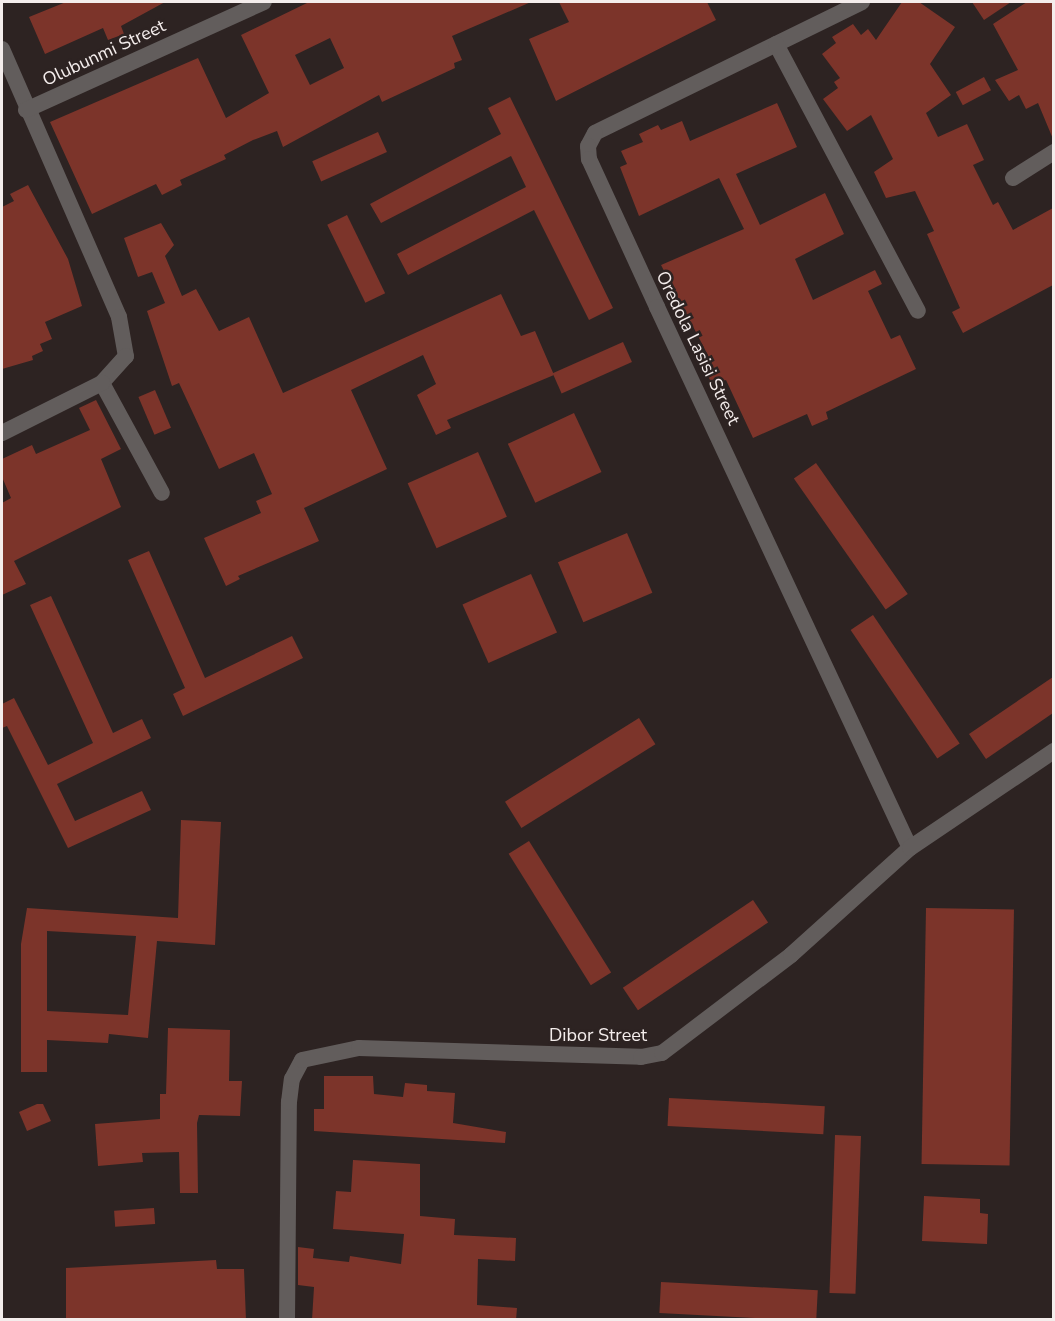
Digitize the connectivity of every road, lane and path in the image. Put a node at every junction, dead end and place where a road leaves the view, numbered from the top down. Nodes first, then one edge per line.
1 (264, 2) edge
2 (862, 2) edge
3 (241, 6) edge
4 (776, 44) junction
5 (2, 49) edge
6 (26, 110) junction
7 (1053, 152) edge
8 (1013, 178) dead end
9 (918, 311) dead end
10 (102, 383) junction
11 (2, 433) edge
12 (162, 493) dead end
13 (1053, 751) edge
14 (910, 848) junction
15 (287, 1320) edge

1 - 3 street, Olubunmi Street
2 - 4 street, Oredola Lasisi Street
3 - 6 street, Olubunmi Street
4 - 9 street
4 - 14 street, Oredola Lasisi Street
5 - 6 street
6 - 10 street
7 - 8 street
10 - 11 street
10 - 12 street
13 - 14 street, Dibor Street
14 - 15 street, Dibor Street

